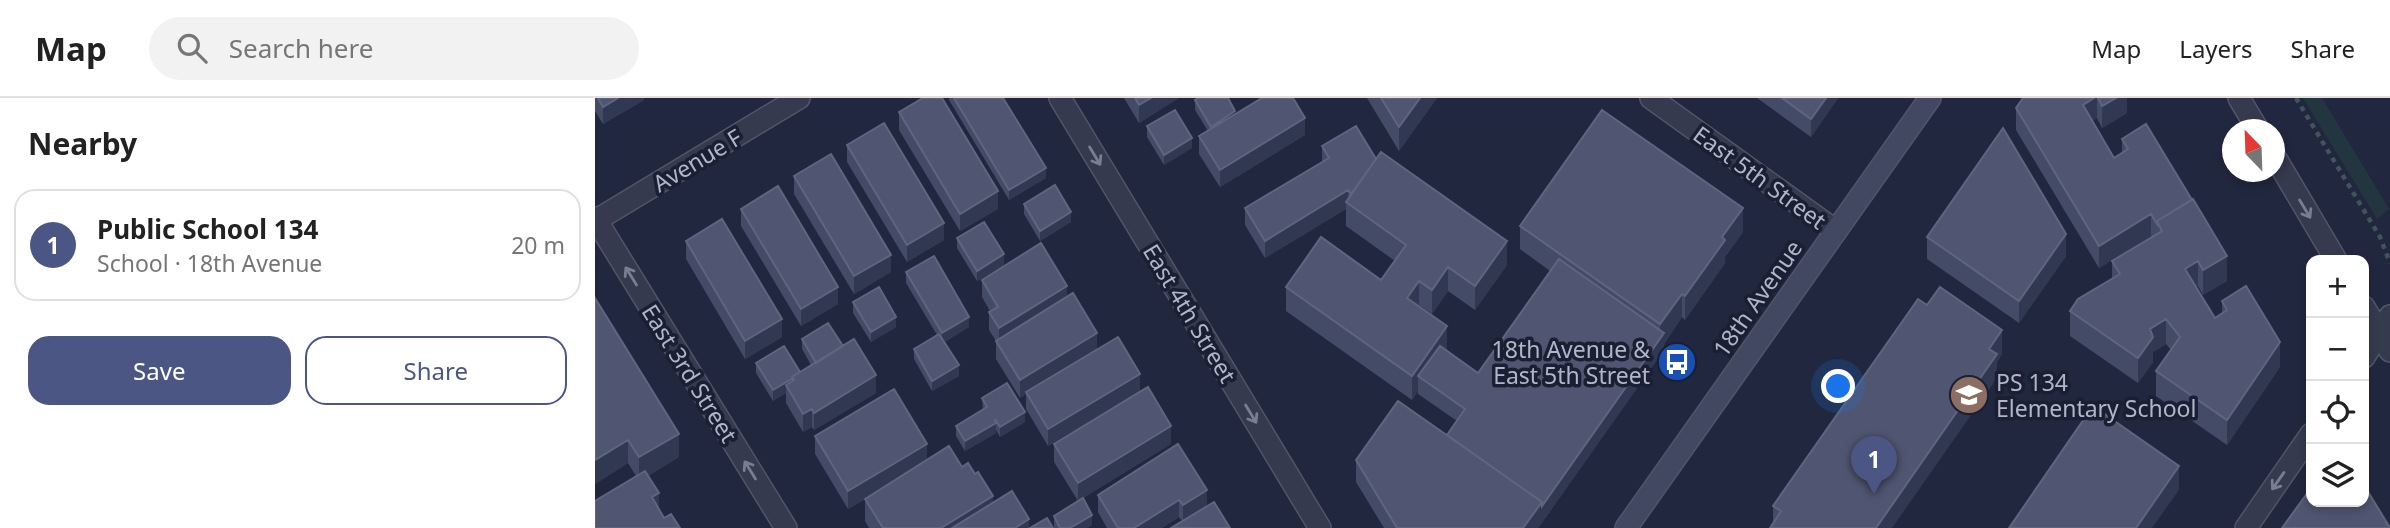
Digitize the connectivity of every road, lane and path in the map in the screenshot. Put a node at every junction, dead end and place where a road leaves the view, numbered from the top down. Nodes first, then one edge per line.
1 (799, 98) edge
2 (1060, 98) edge
3 (1650, 98) edge
4 (1930, 98) edge
5 (2239, 98) edge
6 (2296, 98) edge
7 (2251, 119) edge
8 (2285, 175) edge
9 (595, 220) edge
10 (1836, 231) junction
11 (2333, 255) edge
12 (2390, 263) edge
13 (2369, 313) edge
14 (2386, 334) edge
15 (2369, 352) edge
16 (2306, 441) edge
17 (786, 528) edge
18 (1320, 528) edge
19 (1626, 528) edge
20 (2246, 528) edge

1 - 9 street, Avenue F
2 -> 18 street, East 4th Street
3 - 10 street, East 5th Street
4 - 10 street, 18th Avenue
5 - 7 street
6 - 12 path
8 -> 11 street
17 -> 9 street, East 3rd Street
10 - 19 street, 18th Avenue
13 - 14 street
14 - 15 street
16 -> 20 street

